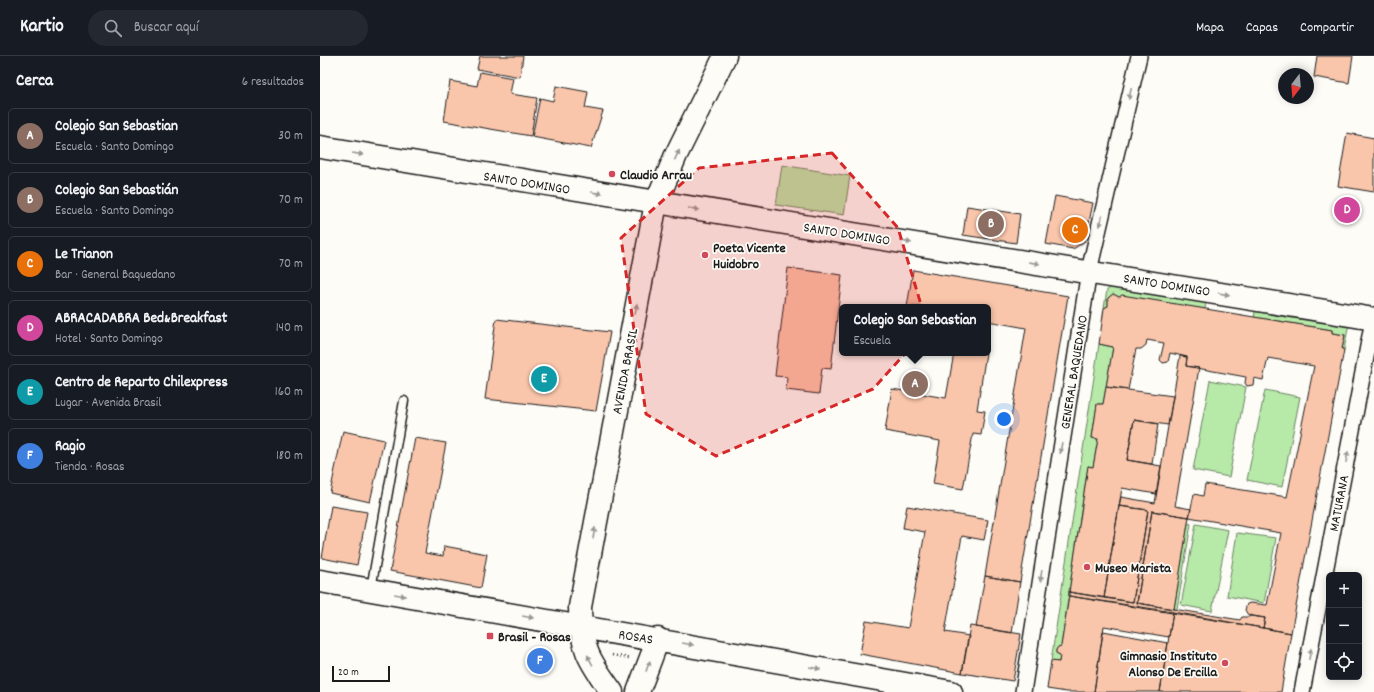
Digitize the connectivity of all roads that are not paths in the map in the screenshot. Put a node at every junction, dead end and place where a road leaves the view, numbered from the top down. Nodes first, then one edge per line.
1 (725, 56) edge
2 (1139, 56) edge
3 (320, 147) edge
4 (656, 203) junction
5 (1089, 271) junction
6 (1374, 317) edge
7 (404, 401) dead end
8 (320, 581) edge
9 (371, 590) junction
10 (580, 626) junction
11 (658, 639) junction
12 (612, 692) edge
13 (638, 692) edge
14 (951, 692) edge
15 (1023, 692) edge
16 (1302, 692) edge

4 -> 1 street, AVENIDA BRASIL
2 -> 5 street, GENERAL BAQUEDANO
3 -> 4 street, SANTO DOMINGO
4 -> 5 street, SANTO DOMINGO
10 -> 4 street, AVENIDA BRASIL
5 -> 6 street, SANTO DOMINGO
5 -> 15 street, GENERAL BAQUEDANO
16 -> 6 street, MATURANA
7 - 9 lane
8 - 9 street, ROSAS
9 -> 10 street, ROSAS
10 - 11 street, ROSAS
12 -> 10 street, AVENIDA BRASIL
13 -> 11 street
11 -> 14 street, ROSAS

